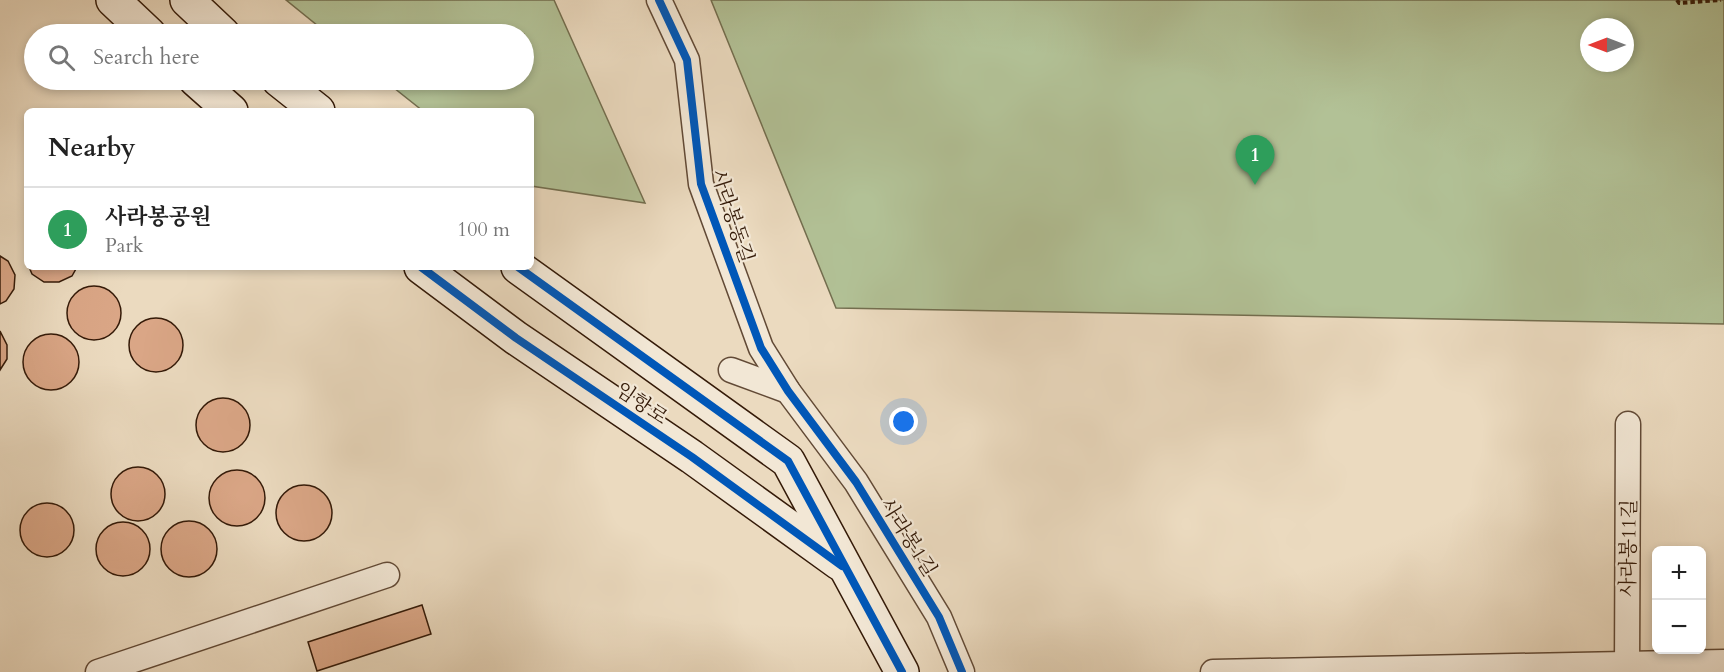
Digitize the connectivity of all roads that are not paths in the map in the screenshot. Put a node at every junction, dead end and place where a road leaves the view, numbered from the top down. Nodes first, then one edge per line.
1 (113, 0) edge
2 (188, 0) edge
3 (659, 0) edge
4 (138, 24) edge
5 (213, 24) edge
6 (207, 90) edge
7 (292, 90) edge
8 (228, 108) edge
9 (314, 108) edge
10 (426, 270) edge
11 (522, 270) edge
12 (731, 370) dead end
13 (788, 392) junction
14 (1628, 424) dead end
15 (816, 427) joint
16 (845, 568) junction
17 (387, 575) dead end
18 (1724, 662) edge
19 (1627, 668) edge
20 (98, 672) edge
21 (902, 672) edge
22 (962, 672) edge
23 (1213, 672) edge

1 - 4 main road
2 - 5 main road
3 - 13 street, 사라봉동길
6 - 8 main road
7 - 9 main road
10 - 16 main road, 임항로
11 - 16 main road, 임항로
12 - 13 street
13 - 15 street, 사라봉동길
14 - 19 street, 사라봉11길
15 - 22 street, 사라봉1길
16 - 21 main road, 임항로
17 - 20 street
18 - 19 street
19 - 23 street

